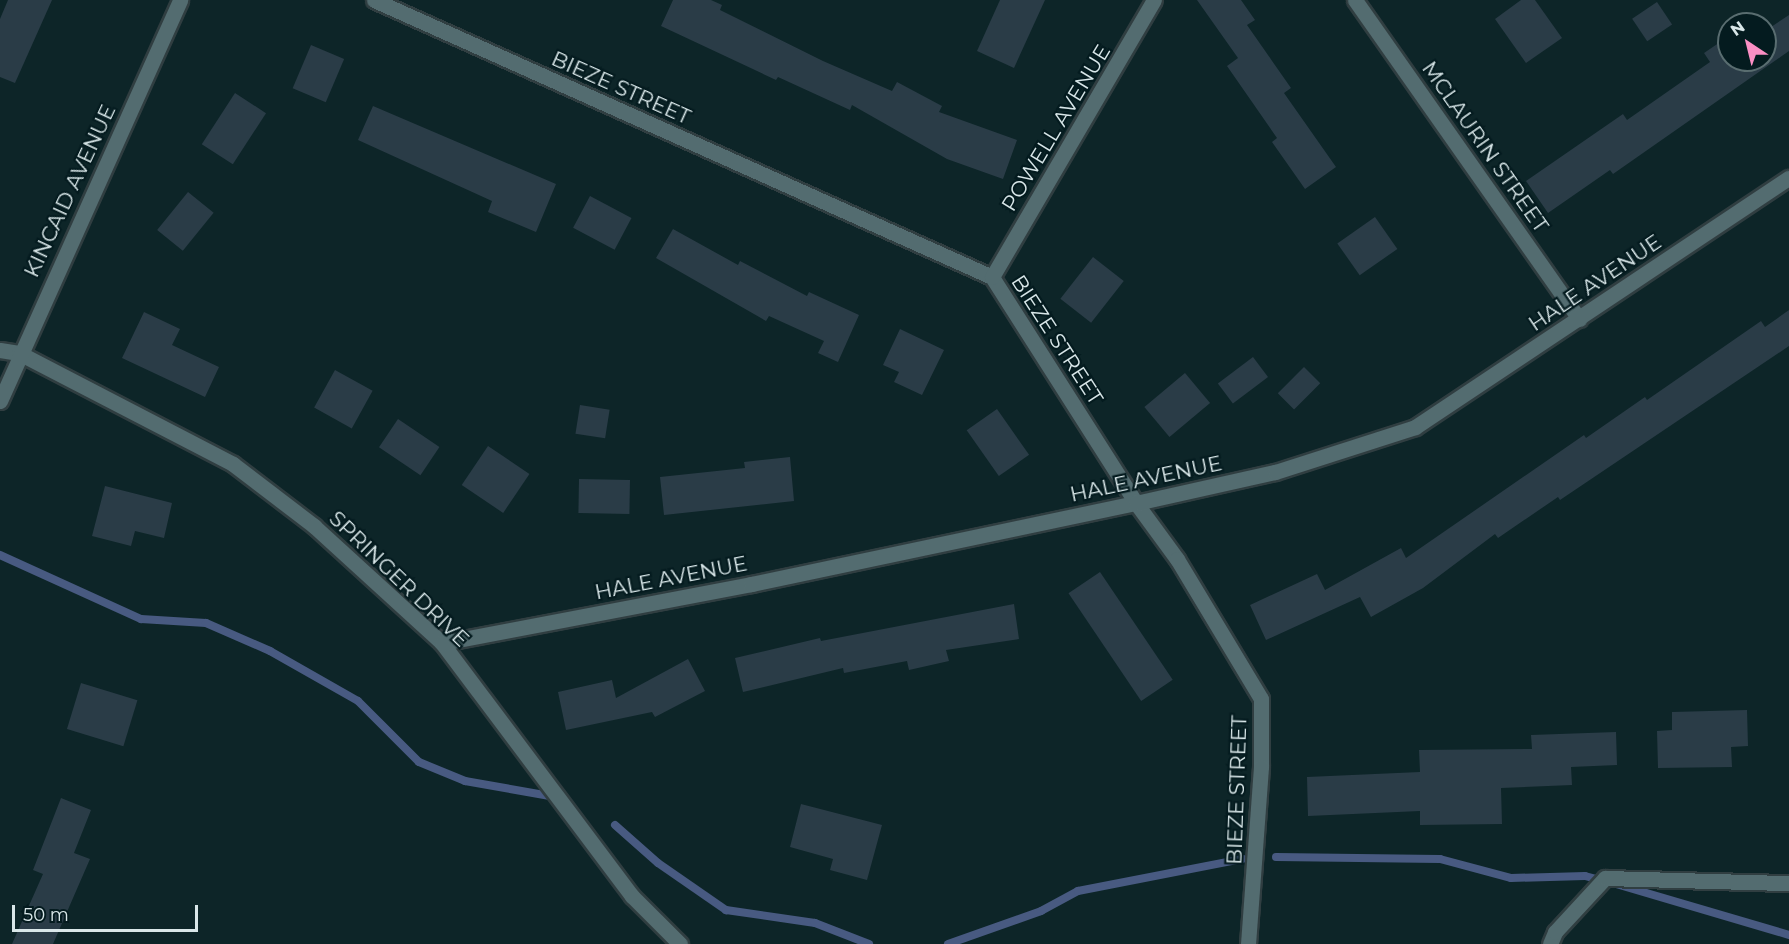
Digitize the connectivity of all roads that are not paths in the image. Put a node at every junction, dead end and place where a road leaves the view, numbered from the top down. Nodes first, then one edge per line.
1 (180, 0) edge
2 (374, 0) edge
3 (1154, 0) edge
4 (1355, 0) edge
5 (1789, 178) edge
6 (992, 277) junction
7 (1580, 319) junction
8 (0, 350) edge
9 (19, 353) junction
10 (0, 402) edge
11 (1136, 503) junction
12 (442, 643) junction
13 (1789, 883) edge
14 (680, 944) edge
15 (1248, 944) edge
16 (1550, 944) edge

1 - 9 street, KINCAID AVENUE
2 - 6 street, BIEZE STREET
3 - 6 street, POWELL AVENUE
4 - 7 street, MCLAURIN STREET
5 - 7 street, HALE AVENUE
6 - 11 street, BIEZE STREET
7 - 11 street, HALE AVENUE
8 - 9 street, SPRINGER DRIVE
9 - 10 street, KINCAID AVENUE
9 - 12 street, SPRINGER DRIVE
11 - 12 street, HALE AVENUE
11 - 15 street, BIEZE STREET
12 - 14 street, SPRINGER DRIVE
13 - 16 street

